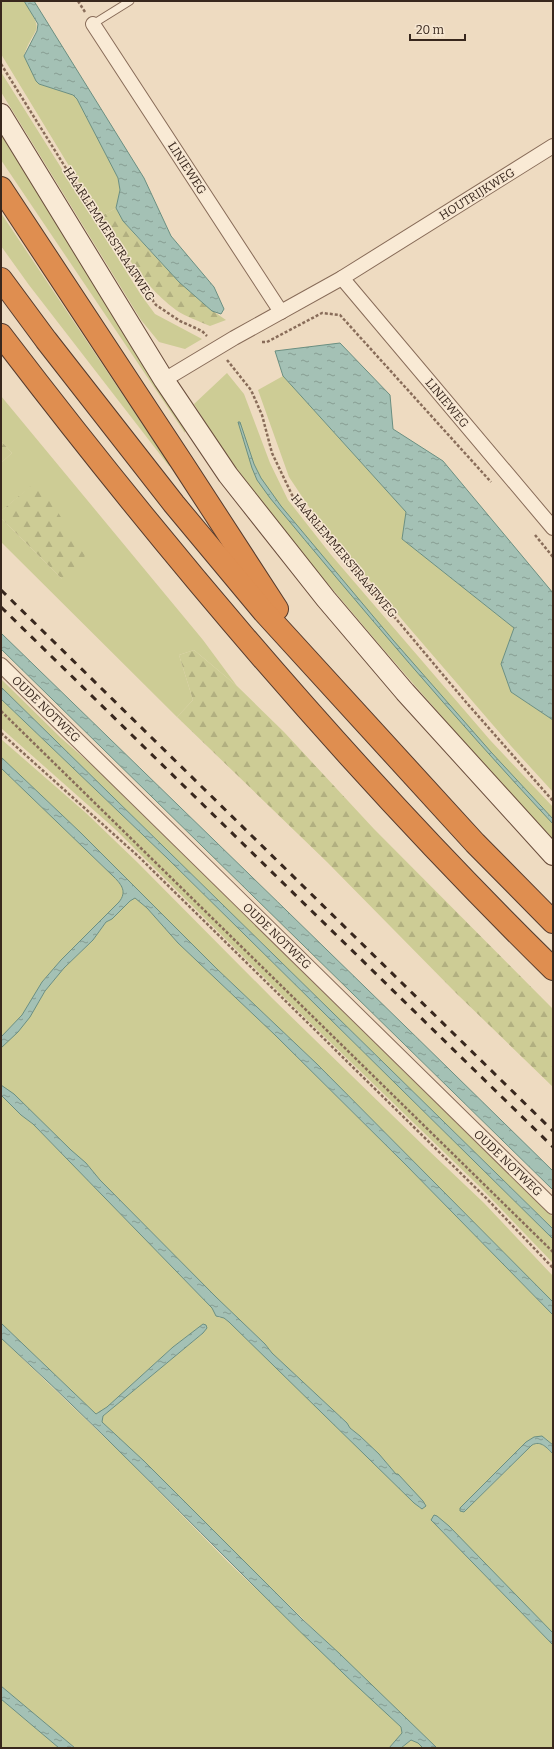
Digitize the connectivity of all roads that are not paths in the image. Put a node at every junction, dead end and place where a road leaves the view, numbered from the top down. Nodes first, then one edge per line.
1 (130, 1) edge
2 (93, 24) joint
3 (1, 114) edge
4 (553, 146) edge
5 (1, 188) edge
6 (342, 278) junction
7 (1, 279) edge
8 (281, 312) junction
9 (1, 334) edge
10 (1, 354) edge
11 (164, 380) junction
12 (58, 409) junction
13 (553, 528) edge
14 (1, 665) edge
15 (314, 668) junction
16 (553, 855) edge
17 (553, 922) edge
18 (553, 969) edge
19 (553, 1207) edge

1 - 2 lane
2 - 8 street, LINIEWEG
3 - 11 main road
4 - 6 street, HOUTRIJKWEG
5 - 15 highway
6 - 8 street
6 - 13 street, LINIEWEG
7 - 15 highway
8 - 11 street
9 - 12 highway
10 - 12 highway
11 - 16 main road
12 - 18 highway
14 - 19 street, OUDE NOTWEG
15 - 17 highway

